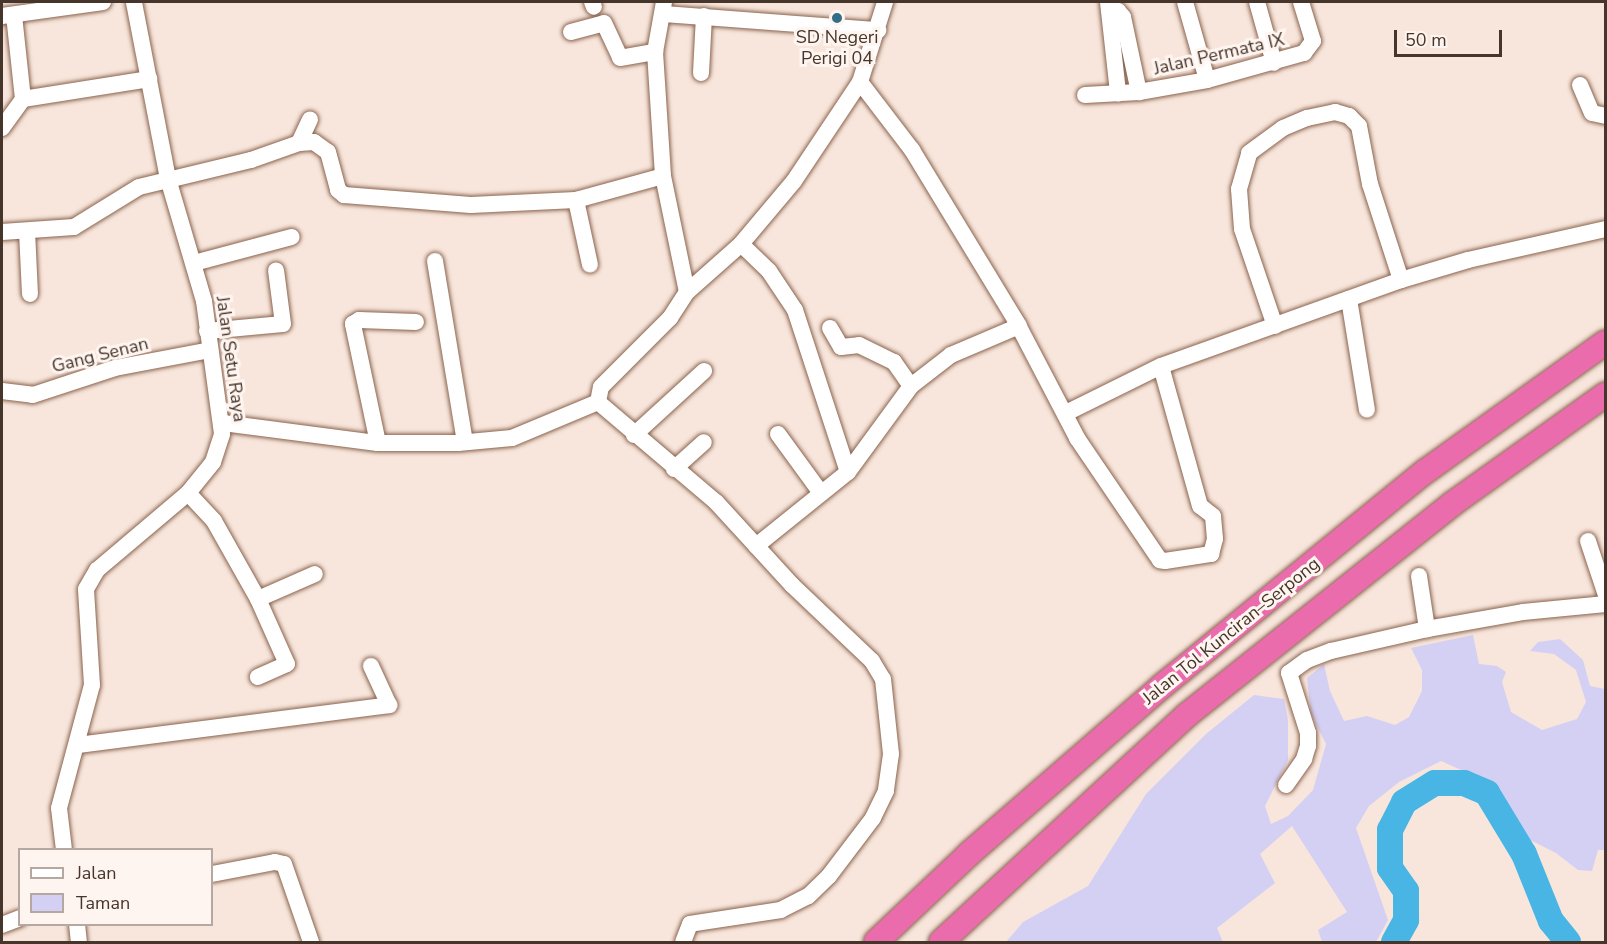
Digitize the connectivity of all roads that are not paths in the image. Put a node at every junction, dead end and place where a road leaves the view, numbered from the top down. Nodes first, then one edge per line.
1 (103, 2) edge
2 (134, 2) edge
3 (885, 2) edge
4 (1185, 2) edge
5 (1257, 2) edge
6 (1301, 2) edge
7 (1108, 6) edge
8 (664, 8) edge
9 (8, 15) edge
10 (704, 16) junction
11 (878, 30) junction
12 (572, 32) dead end
13 (655, 52) junction
14 (1274, 63) junction
15 (701, 73) dead end
16 (149, 79) junction
17 (1207, 80) junction
18 (860, 82) junction
19 (1580, 86) dead end
20 (1139, 92) junction
21 (1118, 93) junction
22 (1084, 95) dead end
23 (23, 99) junction
24 (1605, 116) edge
25 (310, 119) dead end
26 (2, 128) edge
27 (299, 143) junction
28 (663, 176) junction
29 (168, 179) junction
30 (576, 200) junction
31 (1605, 229) edge
32 (27, 231) junction
33 (2, 232) edge
34 (292, 237) dead end
35 (741, 244) junction
36 (435, 261) dead end
37 (194, 263) junction
38 (590, 265) dead end
39 (276, 270) dead end
40 (1401, 280) junction
41 (687, 292) junction
42 (30, 294) dead end
43 (1349, 299) junction
44 (416, 322) dead end
45 (1019, 326) junction
46 (1275, 326) junction
47 (830, 328) dead end
48 (207, 332) junction
49 (1605, 342) edge
50 (210, 350) junction
51 (1161, 366) junction
52 (704, 371) dead end
53 (911, 386) junction
54 (2, 391) edge
55 (1605, 394) edge
56 (598, 402) junction
57 (1367, 410) dead end
58 (1066, 413) junction
59 (223, 423) junction
60 (778, 434) dead end
61 (634, 435) junction
62 (465, 442) junction
63 (704, 442) dead end
64 (378, 443) junction
65 (674, 469) junction
66 (848, 472) junction
67 (188, 493) junction
68 (821, 493) junction
69 (1588, 541) dead end
70 (756, 546) junction
71 (315, 574) dead end
72 (1419, 576) dead end
73 (1605, 595) edge
74 (258, 599) junction
75 (1605, 604) edge
76 (1427, 629) junction
77 (371, 666) dead end
78 (258, 677) dead end
79 (78, 746) junction
80 (1286, 785) dead end
81 (64, 848) edge
82 (213, 874) edge
83 (18, 919) edge
84 (2, 925) edge
85 (76, 926) edge
86 (79, 942) edge
87 (311, 942) edge
88 (683, 942) edge
89 (876, 942) edge
90 (941, 942) edge

1 - 9 street
2 - 16 street, Jalan Setu Raya
3 - 11 street
4 - 17 street
5 - 14 street
6 - 14 street, Jalan Permata IX
7 - 20 street
7 - 21 street
8 - 10 street
8 - 13 street
9 - 23 street
10 - 11 street
10 - 15 street
11 - 18 street
12 - 13 street
13 - 28 street
14 - 17 street, Jalan Permata IX
16 - 23 street
16 - 29 street, Jalan Setu Raya
17 - 20 street, Jalan Permata IX
18 - 35 street
18 - 45 street
19 - 24 street
20 - 21 street, Jalan Permata IX
21 - 22 street, Jalan Permata IX
23 - 26 street
25 - 27 street
27 - 29 street
27 - 30 street
28 - 30 street
28 - 41 street
29 - 32 street
29 - 37 street, Jalan Setu Raya
30 - 38 street
31 - 40 street
32 - 33 street
32 - 42 street
34 - 37 street
35 - 41 street
35 - 66 street
36 - 62 street
37 - 48 street, Jalan Setu Raya
39 - 48 street
40 - 43 street
40 - 46 street
41 - 56 street
43 - 46 street
43 - 57 street
44 - 64 street
45 - 53 street
45 - 58 street
46 - 51 street
47 - 53 street
48 - 50 street, Jalan Setu Raya
49 - 89 highway, Jalan Tol Kunciran–Serpong
50 - 54 street, Gang Senan
50 - 59 street, Jalan Setu Raya
51 - 58 street
51 - 58 street
52 - 61 street
53 - 66 street
55 - 90 highway
56 - 61 street
56 - 62 street
59 - 64 street
59 - 67 street, Jalan Setu Raya
60 - 68 street
61 - 65 street
62 - 64 street
63 - 65 street
65 - 70 street
66 - 68 street
67 - 74 street
67 - 79 street, Jalan Setu Raya
68 - 70 street
69 - 73 street
70 - 88 street
71 - 74 street
72 - 76 street
74 - 78 street
75 - 76 street
76 - 80 street
77 - 79 street
79 - 81 street, Jalan Setu Raya
82 - 87 street
83 - 84 street
85 - 86 street

